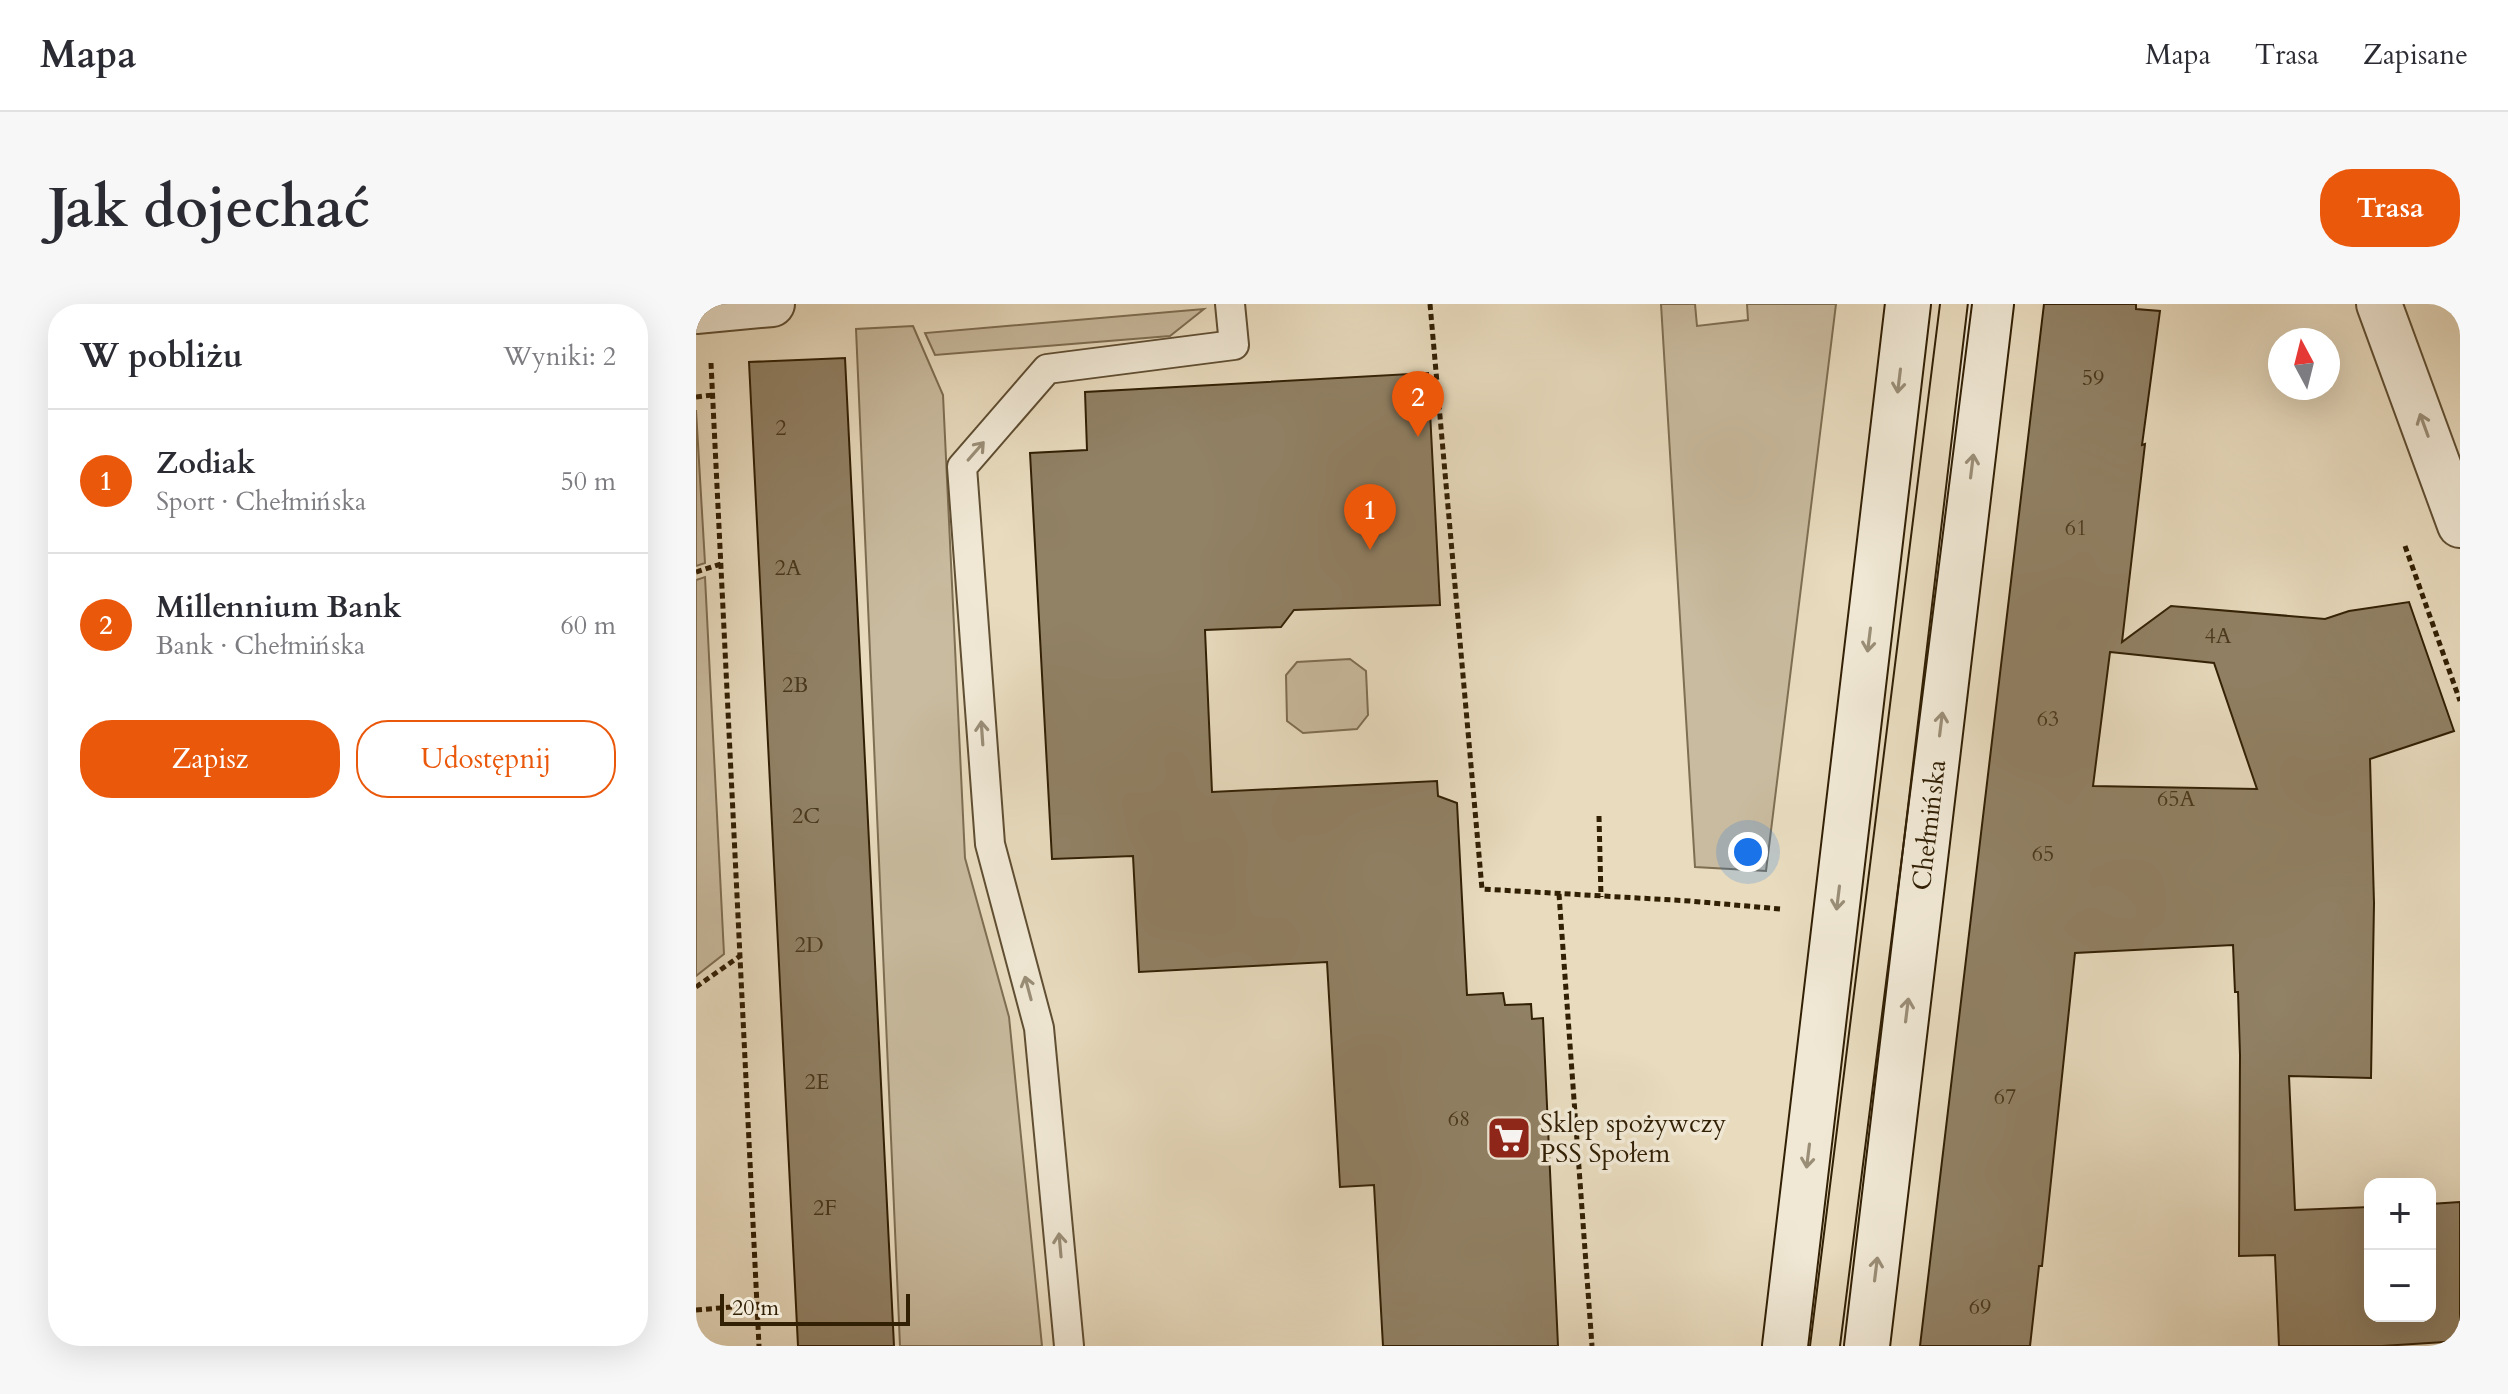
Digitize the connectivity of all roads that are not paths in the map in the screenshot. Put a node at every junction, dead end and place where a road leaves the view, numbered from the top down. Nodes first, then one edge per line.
1 (772, 304) edge
2 (1230, 304) edge
3 (1908, 304) edge
4 (1991, 304) edge
5 (2379, 304) edge
6 (696, 311) edge
7 (2460, 525) edge
8 (1068, 1334) edge
9 (1785, 1346) edge
10 (1867, 1346) edge

1 - 6 main road
8 -> 2 lane
3 -> 9 main road
10 -> 4 main road, Chełmińska
7 -> 5 main road

